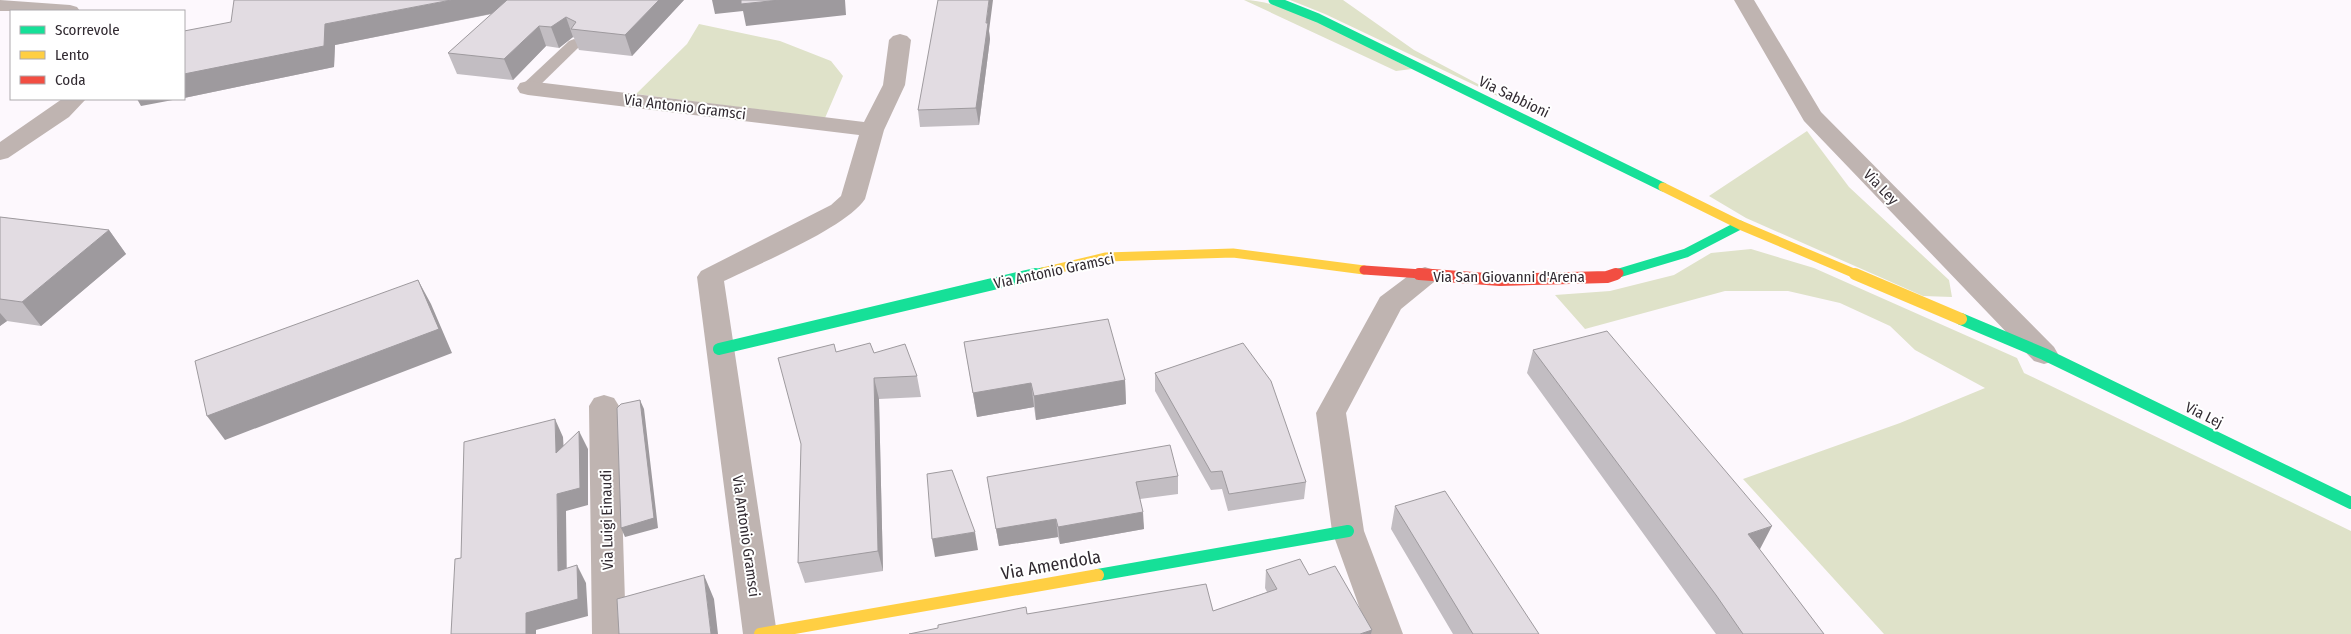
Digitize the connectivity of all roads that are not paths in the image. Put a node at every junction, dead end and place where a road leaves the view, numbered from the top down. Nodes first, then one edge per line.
1 (1273, 0) edge
2 (1744, 0) edge
3 (0, 6) edge
4 (56, 10) edge
5 (900, 40) dead end
6 (574, 44) edge
7 (528, 88) joint
8 (74, 100) edge
9 (872, 130) junction
10 (0, 153) edge
11 (1740, 225) junction
12 (1425, 276) junction
13 (719, 349) junction
14 (2044, 354) junction
15 (604, 406) dead end
16 (2351, 503) edge
17 (1348, 530) junction
18 (609, 634) edge
19 (760, 634) edge
20 (1386, 634) edge

1 - 11 street, Via Sabbioni
2 - 14 street, Via Ley
3 - 4 street
5 - 9 street, Via Antonio Gramsci
6 - 7 lane
7 - 9 street, Via Antonio Gramsci
8 - 10 street
9 - 13 street, Via Antonio Gramsci
11 - 12 street, Via San Giovanni d'Arena
11 - 14 street, Via Sabbioni
12 - 13 street, Via Antonio Gramsci
12 - 17 street, Via San Giovanni d'Arena
13 - 19 street, Via Antonio Gramsci
14 - 16 street, Via Lej
15 - 18 street, Via Luigi Einaudi
17 - 19 street, Via Amendola
17 - 20 street, Via San Giovanni d'Arena

